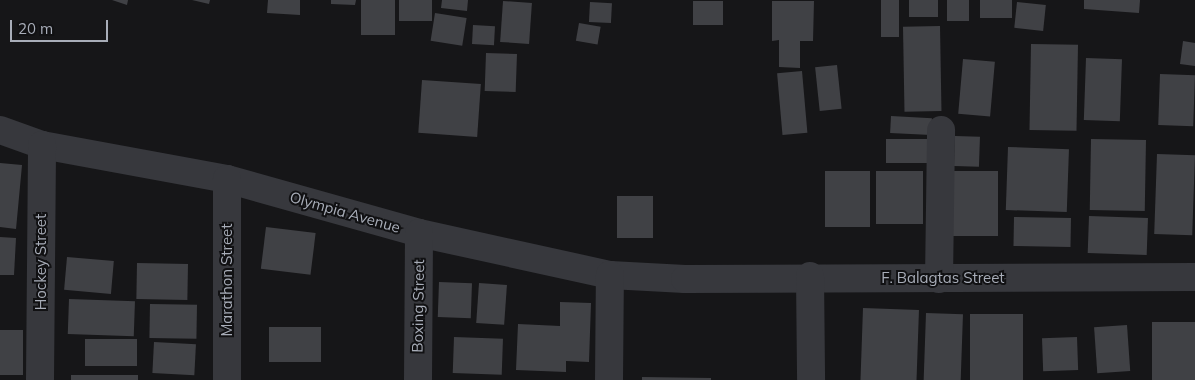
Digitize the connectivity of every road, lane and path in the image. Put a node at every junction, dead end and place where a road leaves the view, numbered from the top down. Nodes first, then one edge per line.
1 (0, 130) edge
2 (941, 130) dead end
3 (42, 145) junction
4 (227, 180) junction
5 (419, 233) junction
6 (610, 276) junction
7 (810, 276) junction
8 (1195, 277) edge
9 (692, 278) joint
10 (939, 279) junction
11 (40, 380) edge
12 (227, 380) edge
13 (418, 380) edge
14 (609, 380) edge
15 (812, 380) edge

1 - 3 street, Olympia Avenue
2 - 10 street
3 - 4 street, Olympia Avenue
3 - 11 street, Hockey Street
4 - 5 street, Olympia Avenue
4 - 12 street, Marathon Street
5 - 6 street, Olympia Avenue
5 - 13 street, Boxing Street
6 - 9 street, Olympia Avenue
6 - 14 street
7 - 9 street, F. Balagtas Street
7 - 10 street, F. Balagtas Street
7 - 15 street
8 - 10 street, F. Balagtas Street

